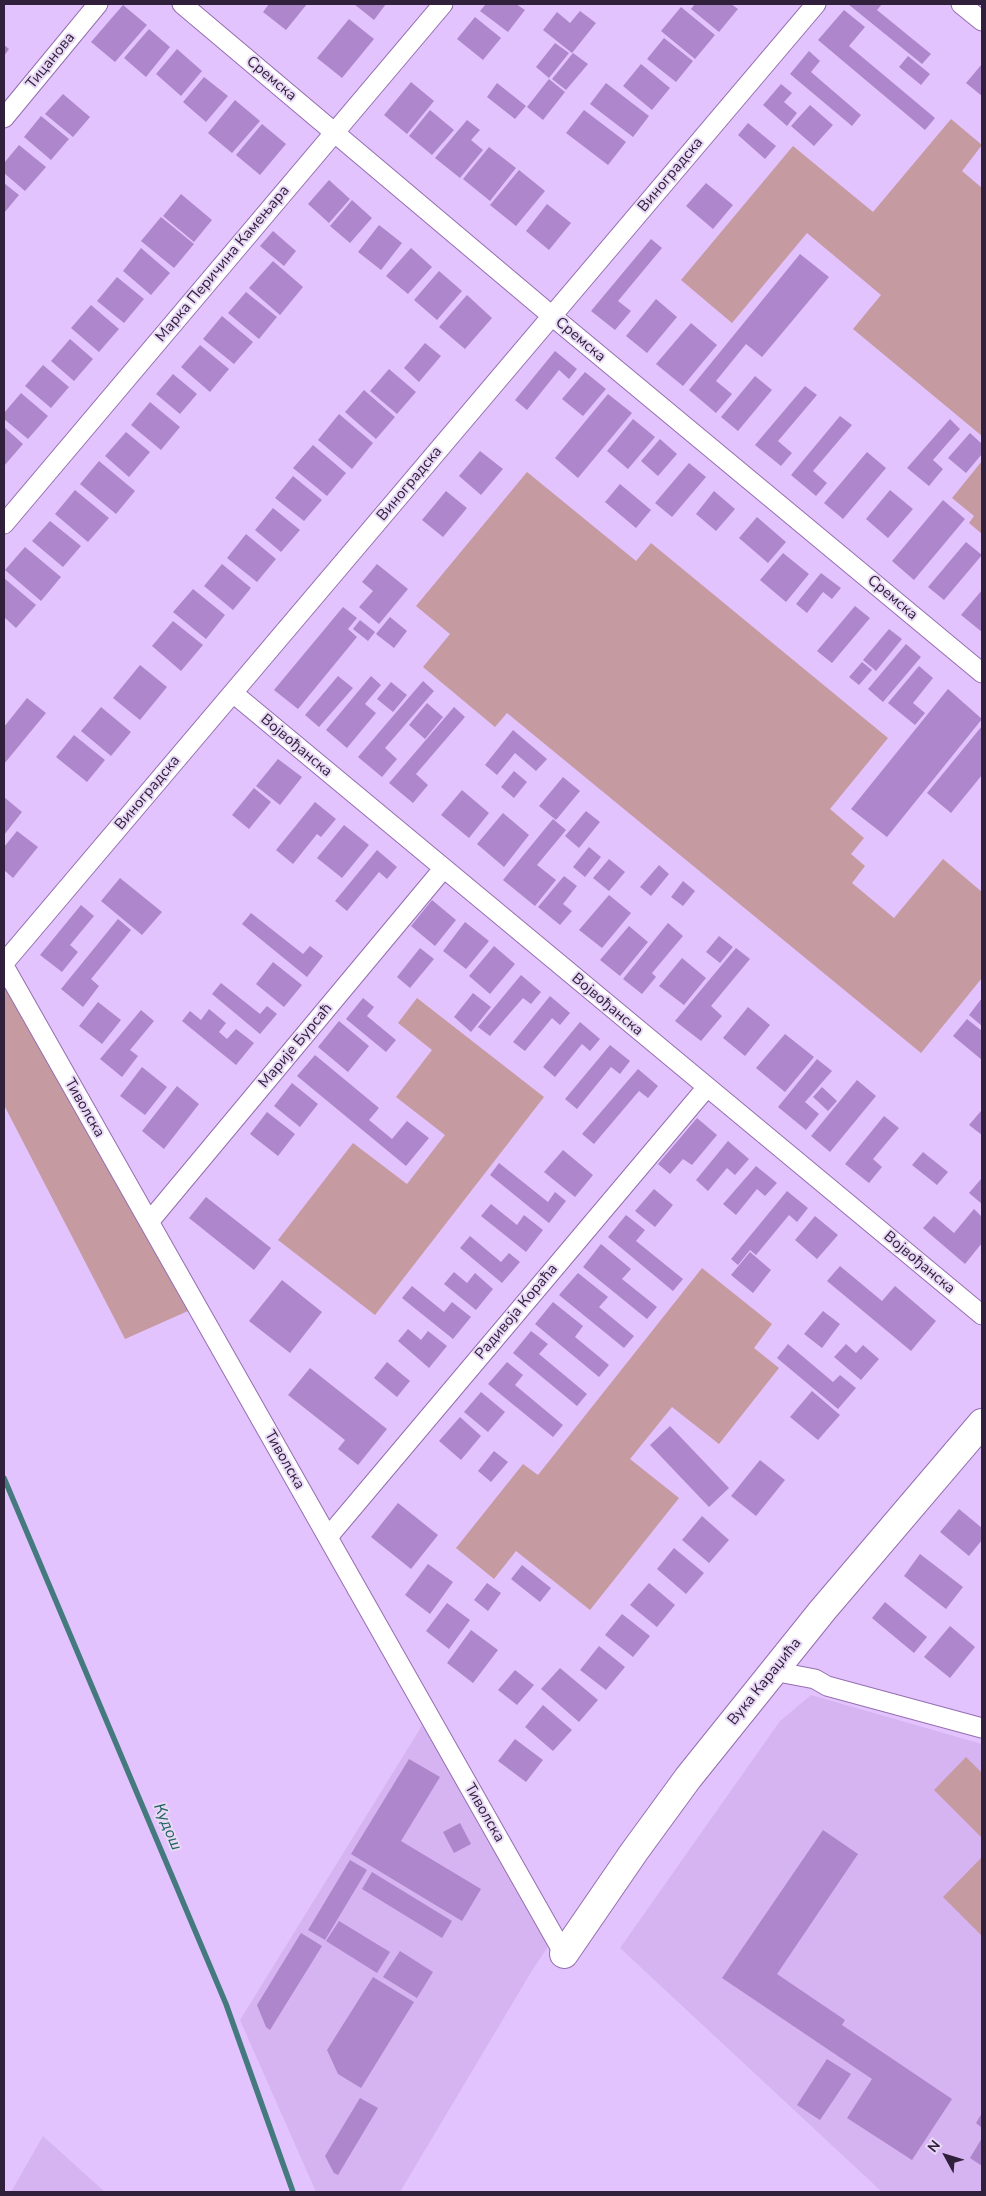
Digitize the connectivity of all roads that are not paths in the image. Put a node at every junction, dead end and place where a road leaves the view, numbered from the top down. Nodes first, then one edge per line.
1 (98, 4) edge
2 (182, 4) edge
3 (443, 4) edge
4 (816, 4) edge
5 (961, 4) edge
6 (982, 21) edge
7 (4, 118) edge
8 (334, 133) junction
9 (552, 316) junction
10 (4, 524) edge
11 (982, 672) edge
12 (233, 693) junction
13 (443, 869) junction
14 (4, 965) edge
15 (707, 1087) junction
16 (149, 1222) junction
17 (982, 1315) edge
18 (982, 1423) edge
19 (328, 1538) junction
20 (773, 1671) junction
21 (982, 1728) edge
22 (564, 1954) joint

1 - 7 street, Тицанова
2 - 8 street, Сремска
3 - 8 street, Марка Перичина Камењара
4 - 9 street, Виноградска
5 - 6 street
8 - 9 street, Сремска
8 - 10 street, Марка Перичина Камењара
9 - 11 street, Сремска
9 - 12 street, Виноградска
12 - 13 street, Војвођанска
12 - 14 street, Виноградска
13 - 15 street, Војвођанска
13 - 16 street, Марије Бурсаћ
14 - 16 street, Тиволска
15 - 17 street, Војвођанска
15 - 19 street, Радивоја Кораћа
16 - 19 street, Тиволска
18 - 20 main road, Вука Караџића
19 - 22 street, Тиволска
20 - 21 street
20 - 22 main road, Вука Караџића

